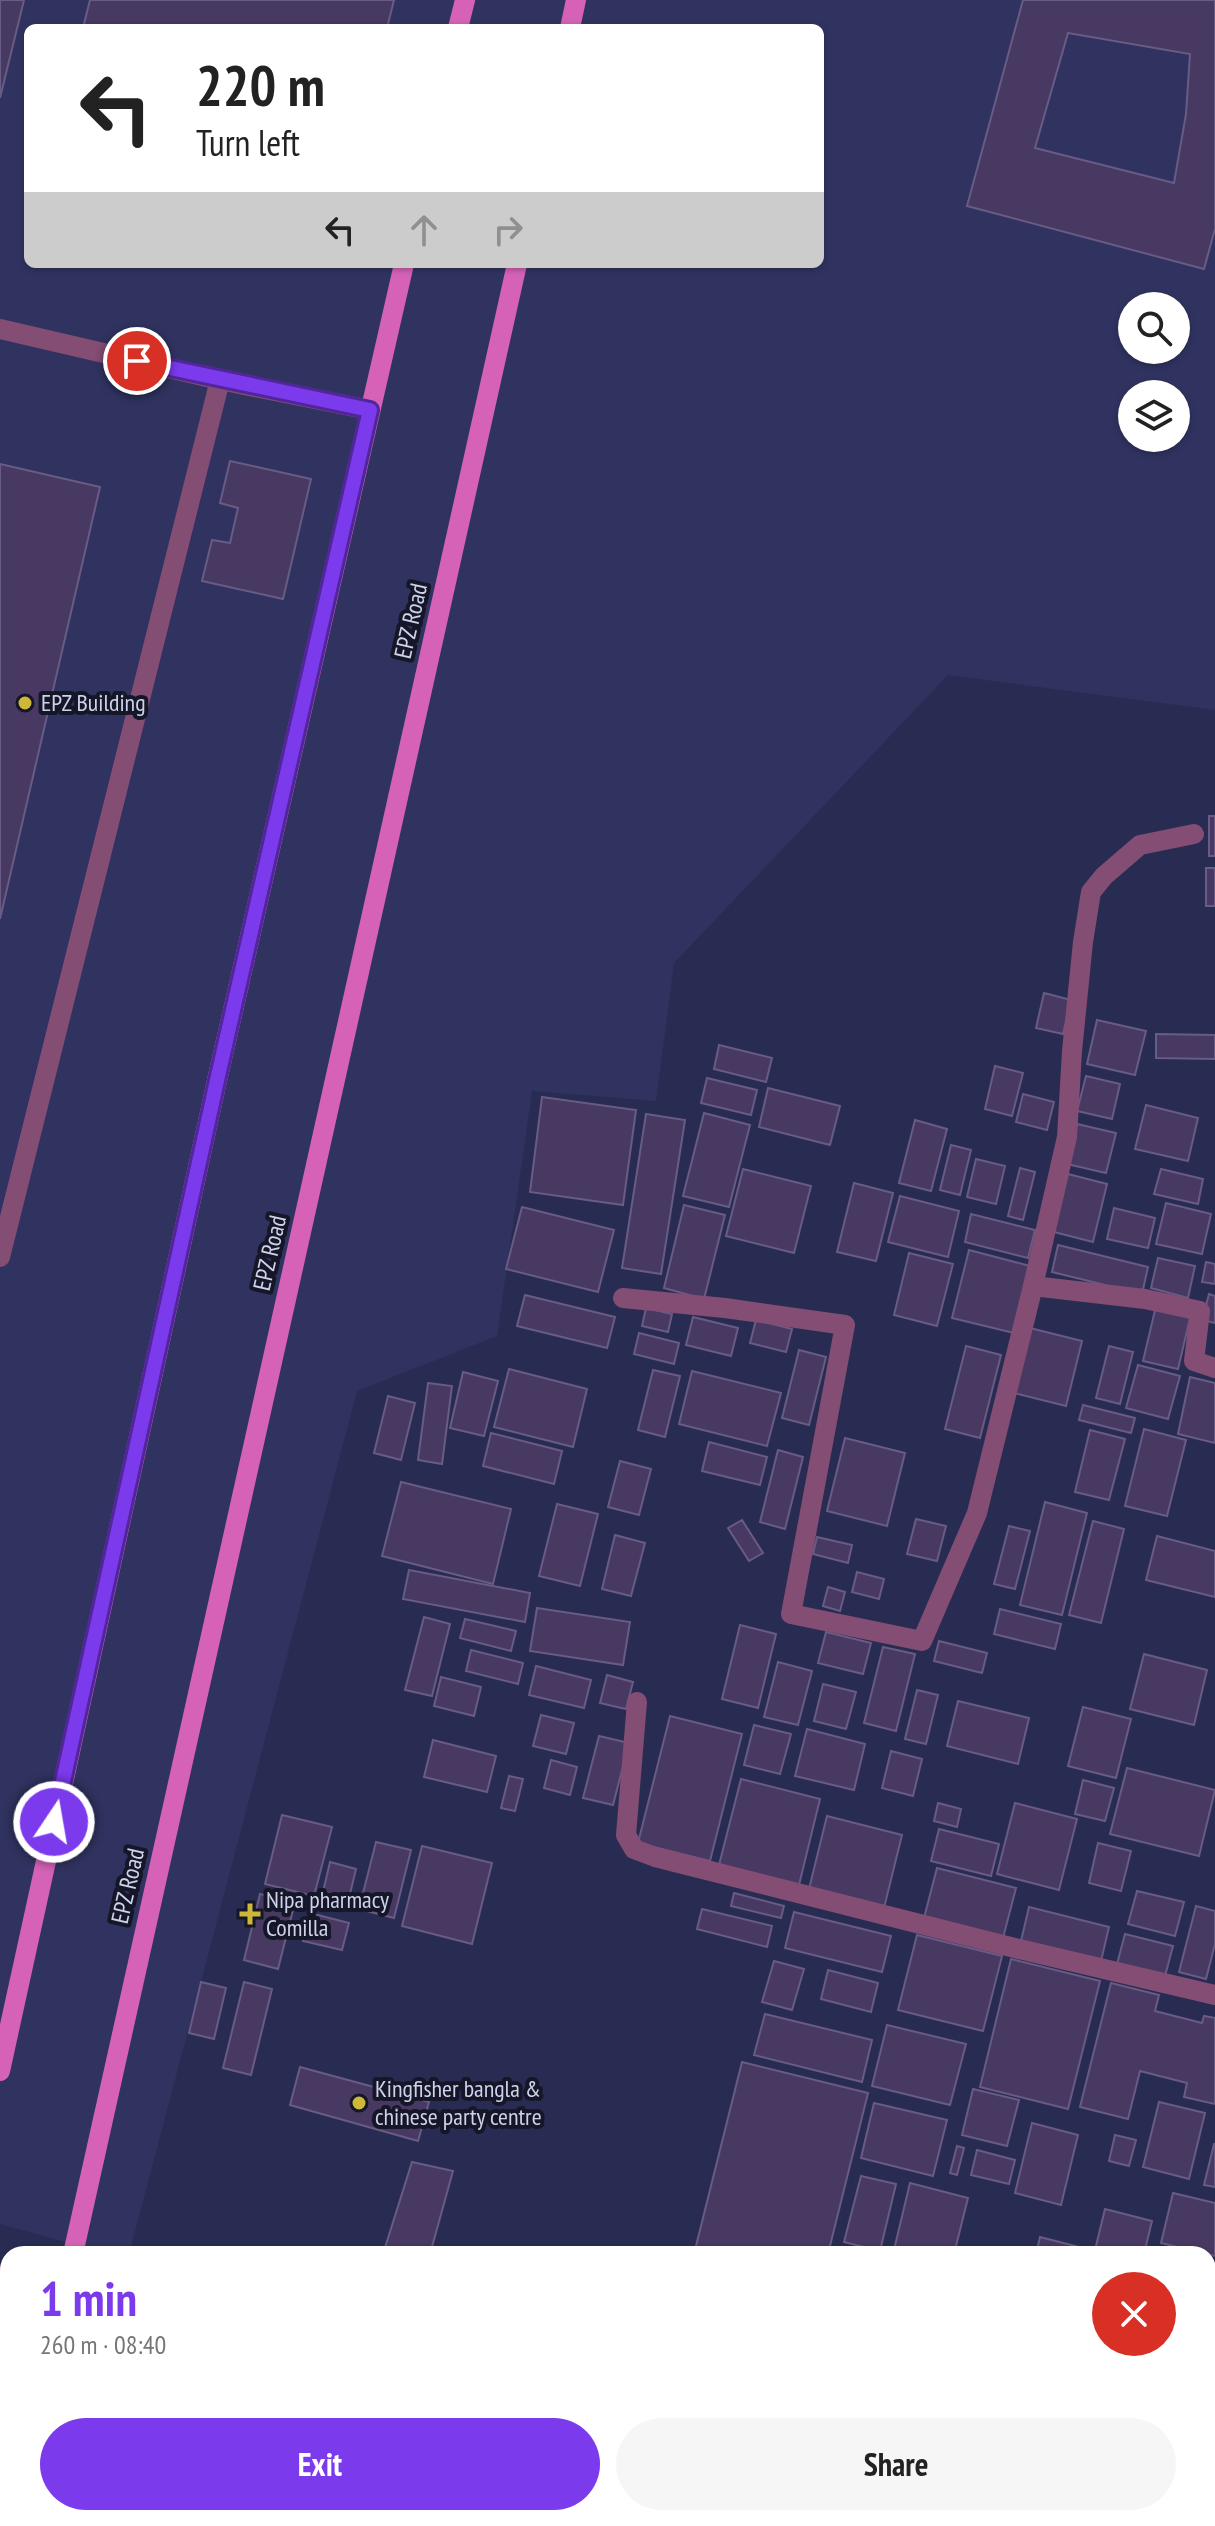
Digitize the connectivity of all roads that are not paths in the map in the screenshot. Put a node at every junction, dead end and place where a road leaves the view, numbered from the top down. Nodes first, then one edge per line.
1 (465, 0) edge
2 (576, 0) edge
3 (459, 24) edge
4 (571, 24) edge
5 (403, 268) edge
6 (516, 268) edge
7 (0, 329) edge
8 (220, 380) junction
9 (370, 410) junction
10 (1194, 834) dead end
11 (0, 1257) edge
12 (1033, 1286) junction
13 (623, 1298) dead end
14 (1215, 1368) edge
15 (637, 1702) dead end
16 (1215, 1995) edge
17 (0, 2071) edge
18 (75, 2246) edge

1 - 3 main road
2 - 4 main road
5 - 9 main road
6 - 18 main road, EPZ Road
7 - 8 street
8 - 9 street
8 - 11 street
9 - 17 main road
10 - 12 street
12 - 13 street
12 - 14 street
15 - 16 street

